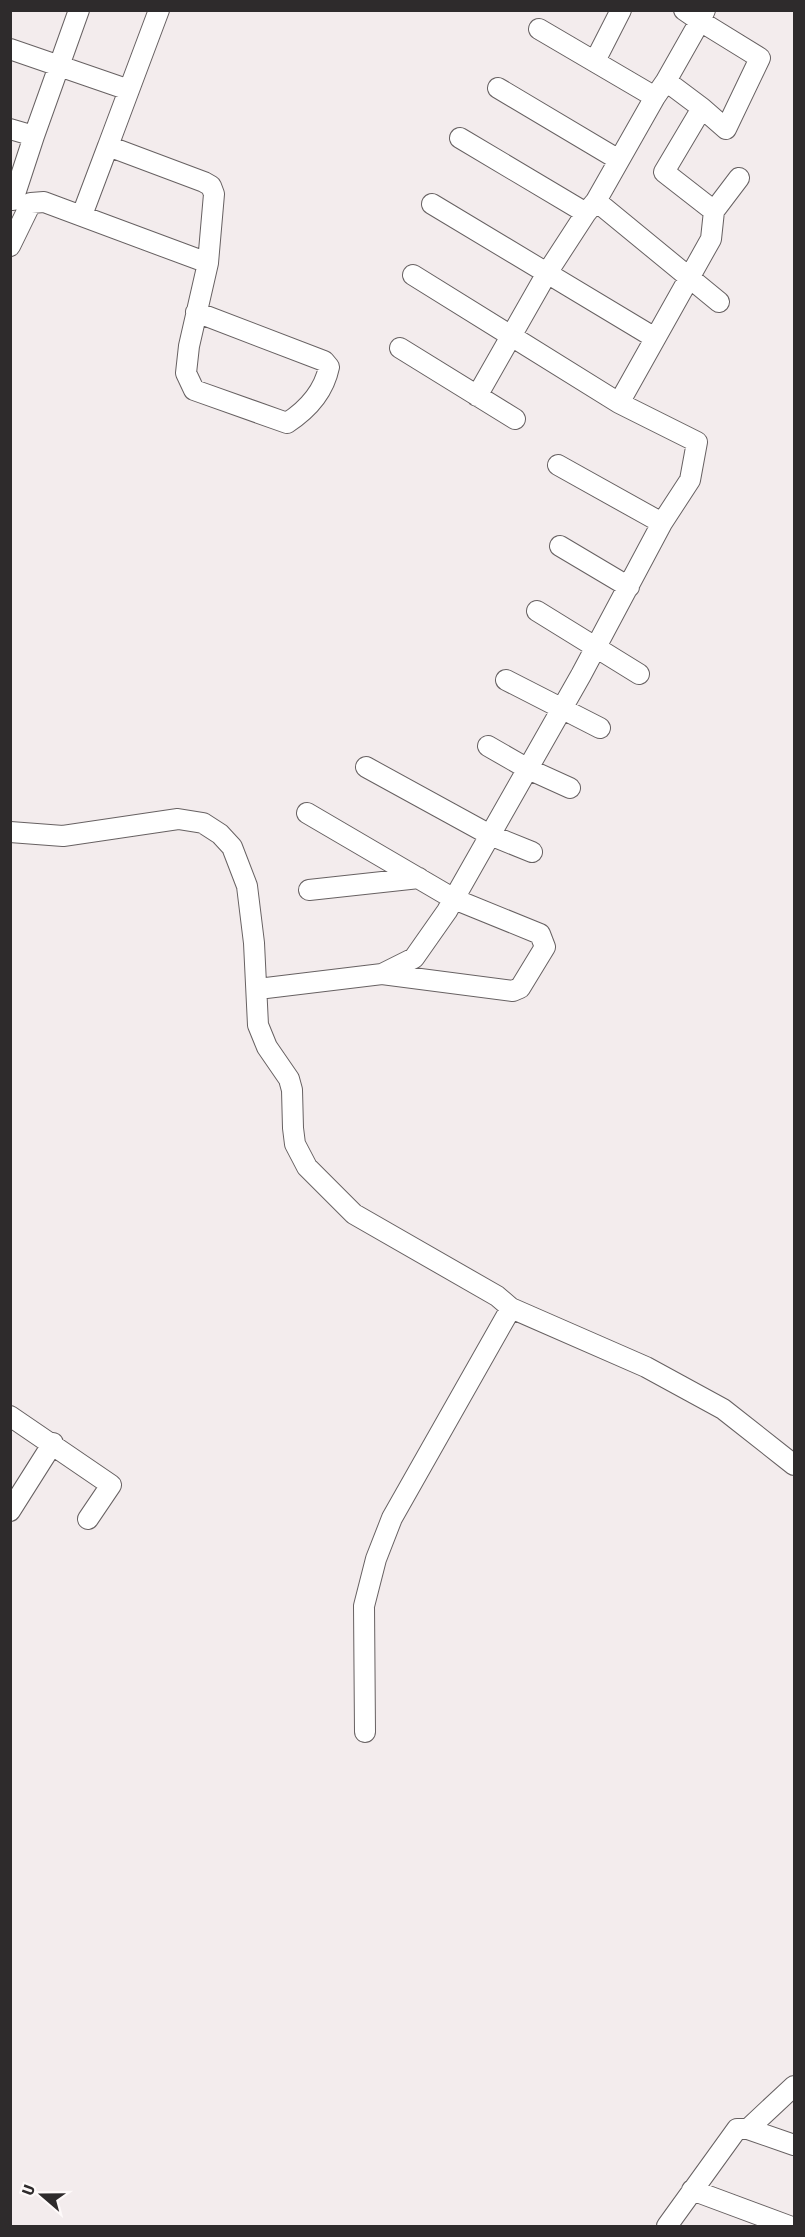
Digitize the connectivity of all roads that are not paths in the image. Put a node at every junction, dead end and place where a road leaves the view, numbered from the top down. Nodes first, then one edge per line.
1 (79, 10) edge
2 (159, 10) edge
3 (621, 10) edge
4 (696, 14) edge
5 (539, 29) dead end
6 (10, 49) edge
7 (595, 62) junction
8 (59, 65) junction
9 (498, 88) dead end
10 (660, 89) junction
11 (129, 90) junction
12 (702, 108) junction
13 (10, 129) edge
14 (34, 136) junction
15 (460, 138) dead end
16 (108, 146) junction
17 (619, 160) junction
18 (739, 178) dead end
19 (18, 201) edge
20 (432, 204) dead end
21 (591, 207) junction
22 (714, 212) junction
23 (82, 215) junction
24 (10, 246) edge
25 (208, 263) junction
26 (547, 273) junction
27 (413, 275) dead end
28 (689, 278) junction
29 (719, 302) dead end
30 (196, 312) junction
31 (512, 337) junction
32 (656, 338) junction
33 (400, 348) dead end
34 (477, 396) junction
35 (619, 404) junction
36 (514, 419) dead end
37 (558, 465) dead end
38 (662, 523) junction
39 (560, 546) dead end
40 (629, 587) junction
41 (537, 611) dead end
42 (596, 648) junction
43 (639, 674) dead end
44 (506, 680) dead end
45 (563, 708) junction
46 (600, 728) dead end
47 (488, 746) dead end
48 (366, 767) dead end
49 (528, 769) junction
50 (570, 788) dead end
51 (307, 813) dead end
52 (10, 832) edge
53 (490, 836) junction
54 (532, 852) dead end
55 (419, 878) junction
56 (309, 890) dead end
57 (454, 899) junction
58 (382, 974) junction
59 (258, 989) junction
60 (511, 1308) junction
61 (10, 1416) edge
62 (53, 1443) junction
63 (795, 1464) edge
64 (10, 1511) edge
65 (88, 1519) dead end
66 (365, 1732) dead end
67 (795, 2086) edge
68 (748, 2129) junction
69 (795, 2145) edge
70 (692, 2190) junction
71 (667, 2226) edge
72 (792, 2226) edge

1 - 8 street
2 - 11 street
3 - 7 street
4 - 10 street
4 - 12 street
5 - 7 street
6 - 8 street
7 - 10 street
8 - 11 street
8 - 14 street
9 - 17 street
10 - 12 street
10 - 17 street
11 - 16 street
12 - 22 street
13 - 14 street
14 - 19 street
15 - 21 street
16 - 23 street
16 - 25 street
17 - 21 street
18 - 22 street
19 - 23 street
19 - 24 street
20 - 26 street
21 - 26 street
21 - 28 street
22 - 28 street
23 - 25 street
25 - 30 street
26 - 31 street
26 - 32 street
27 - 31 street
28 - 29 street
28 - 32 street
30 - 30 street
31 - 34 street
31 - 35 street
32 - 35 street
33 - 34 street
34 - 36 street
35 - 38 street
37 - 38 street
38 - 40 street
39 - 40 street
40 - 42 street
41 - 42 street
42 - 43 street
42 - 45 street
44 - 45 street
45 - 46 street
45 - 49 street
47 - 49 street
48 - 53 street
49 - 50 street
49 - 53 street
51 - 55 street
52 - 59 street
53 - 54 street
53 - 57 street
55 - 56 street
55 - 57 street
57 - 58 street
57 - 58 street
58 - 59 street
59 - 60 street
60 - 63 street
60 - 66 street
61 - 62 street
62 - 64 street
62 - 65 street
67 - 68 street
68 - 69 street
68 - 70 street
70 - 71 street
70 - 72 street

